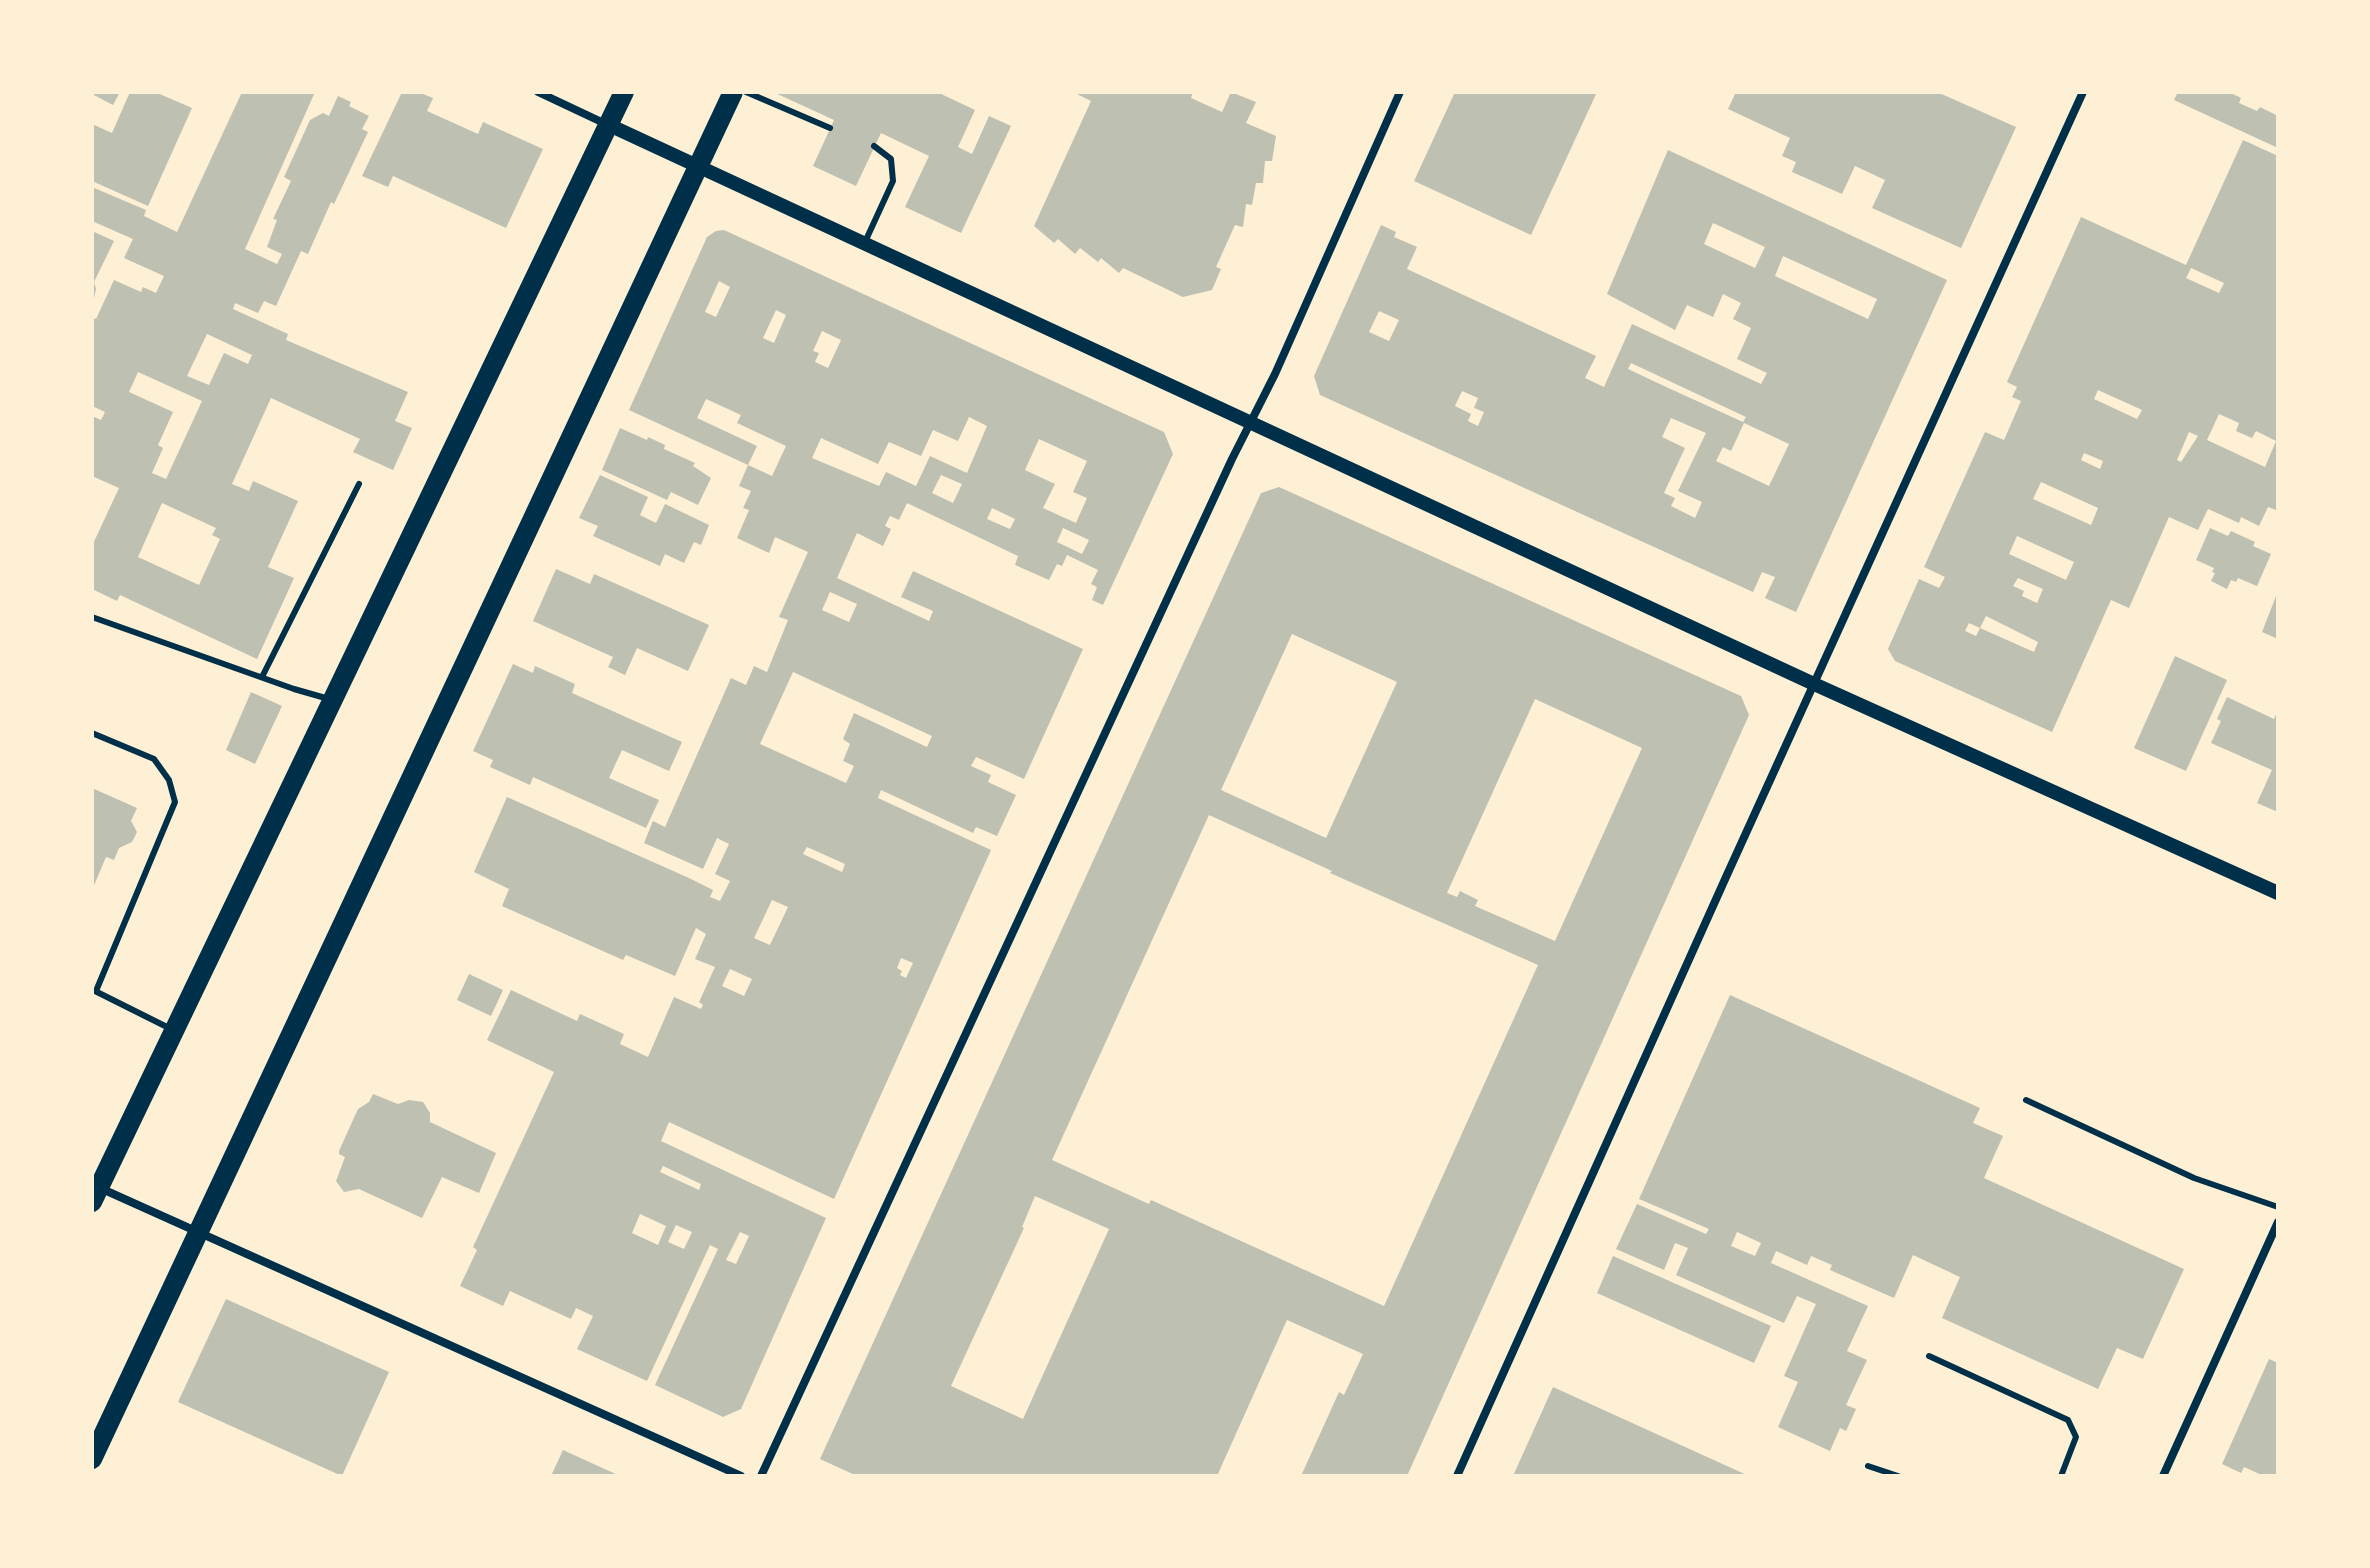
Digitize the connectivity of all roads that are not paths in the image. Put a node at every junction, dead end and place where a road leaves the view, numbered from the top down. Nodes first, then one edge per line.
1 (538, 92) edge
2 (624, 92) edge
3 (733, 92) edge
4 (746, 92) edge
5 (1400, 92) edge
6 (2083, 92) edge
7 (609, 125) junction
8 (830, 128) dead end
9 (874, 146) dead end
10 (698, 165) junction
11 (865, 242) junction
12 (1251, 421) junction
13 (359, 484) dead end
14 (92, 617) edge
15 (262, 677) junction
16 (1814, 684) junction
17 (332, 700) junction
18 (92, 733) edge
19 (2278, 893) edge
20 (94, 991) edge
21 (174, 1030) junction
22 (2026, 1100) dead end
23 (94, 1191) edge
24 (2278, 1207) edge
25 (2278, 1222) edge
26 (198, 1232) junction
27 (1929, 1356) dead end
28 (92, 1459) edge
29 (1868, 1466) dead end
30 (741, 1476) edge
31 (761, 1476) edge
32 (1457, 1476) edge
33 (1898, 1476) edge
34 (2061, 1476) edge
35 (2163, 1476) edge

1 - 7 street
2 - 7 main road
3 - 10 main road
4 - 8 lane
5 - 12 street
6 - 16 street
7 - 10 street
7 - 17 main road
9 - 11 lane
10 - 11 street
10 - 26 main road
11 - 12 street
12 - 16 street
12 - 31 street
13 - 15 lane
14 - 15 lane
15 - 17 lane
16 - 19 street
16 - 32 street
17 - 21 main road
18 - 20 lane
20 - 21 lane
21 - 23 main road
22 - 24 lane
23 - 26 street
25 - 35 street
26 - 28 main road
26 - 30 street
27 - 34 lane
29 - 33 lane

